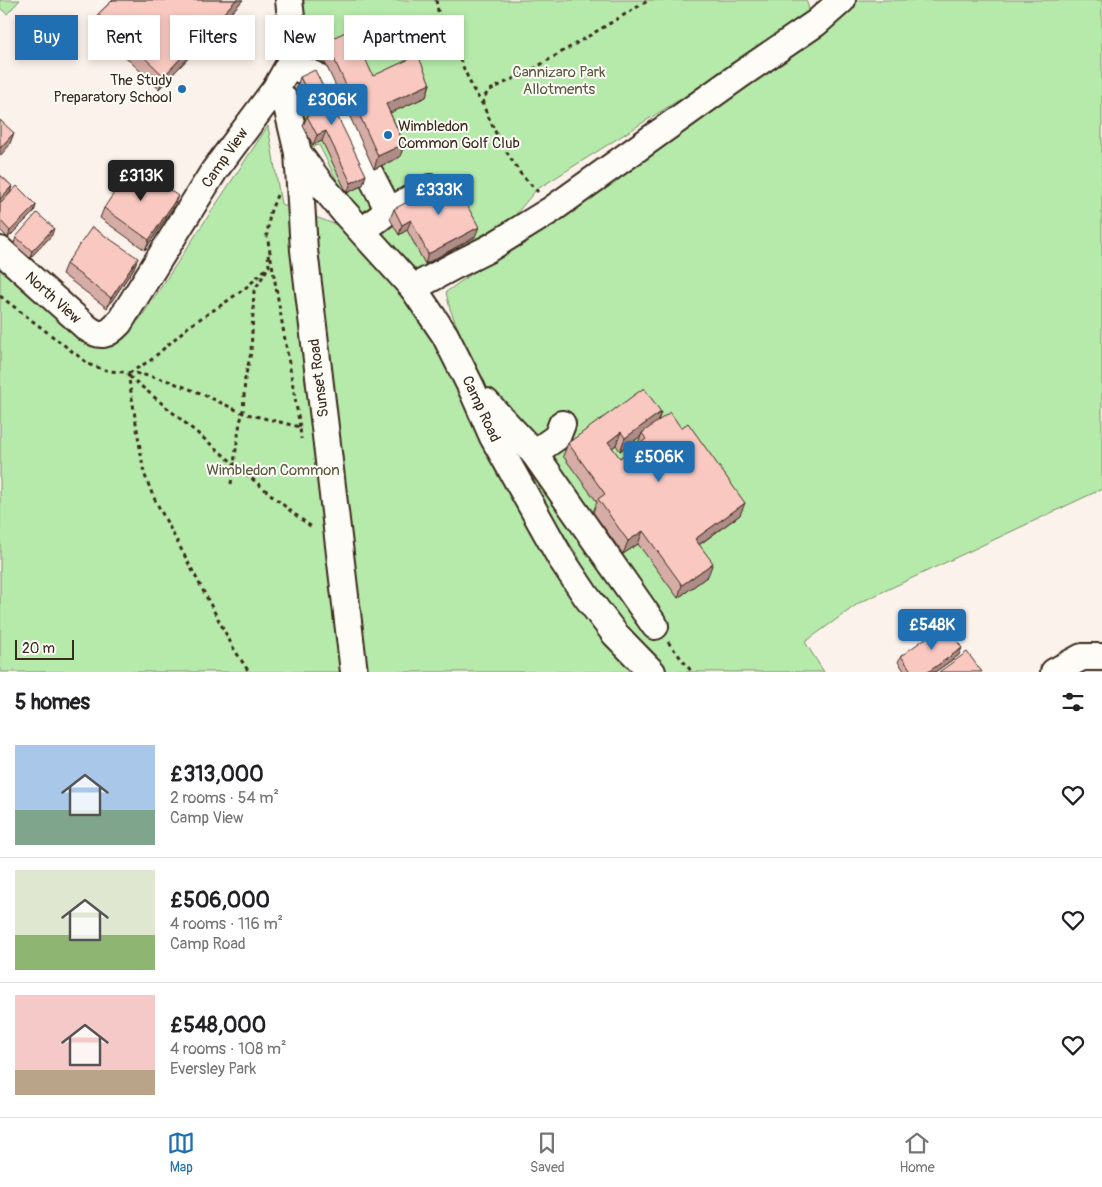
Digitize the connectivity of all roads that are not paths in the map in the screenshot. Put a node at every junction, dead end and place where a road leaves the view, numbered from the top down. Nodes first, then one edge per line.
1 (289, 0) edge
2 (842, 0) edge
3 (289, 65) junction
4 (276, 88) junction
5 (298, 153) junction
6 (430, 188) edge
7 (389, 211) junction
8 (361, 231) junction
9 (0, 250) edge
10 (412, 288) junction
11 (111, 332) joint
12 (472, 387) junction
13 (562, 424) dead end
14 (534, 453) junction
15 (655, 626) road end
16 (1102, 657) edge
17 (354, 672) edge
18 (652, 672) edge
19 (1054, 672) edge

1 - 3 street, Camp View
2 - 10 street
3 - 4 street, Camp View
3 - 7 street
4 - 5 street, Sunset Road
4 - 11 street, Camp View
5 - 8 street, Camp Road
5 - 17 street, Sunset Road
6 - 7 street
7 - 8 street
8 - 10 street, Camp Road
9 - 11 street, North View
10 - 12 street, Camp Road
12 - 14 street
12 - 18 street, Camp Road
13 - 14 street
14 - 15 street
16 - 19 street

